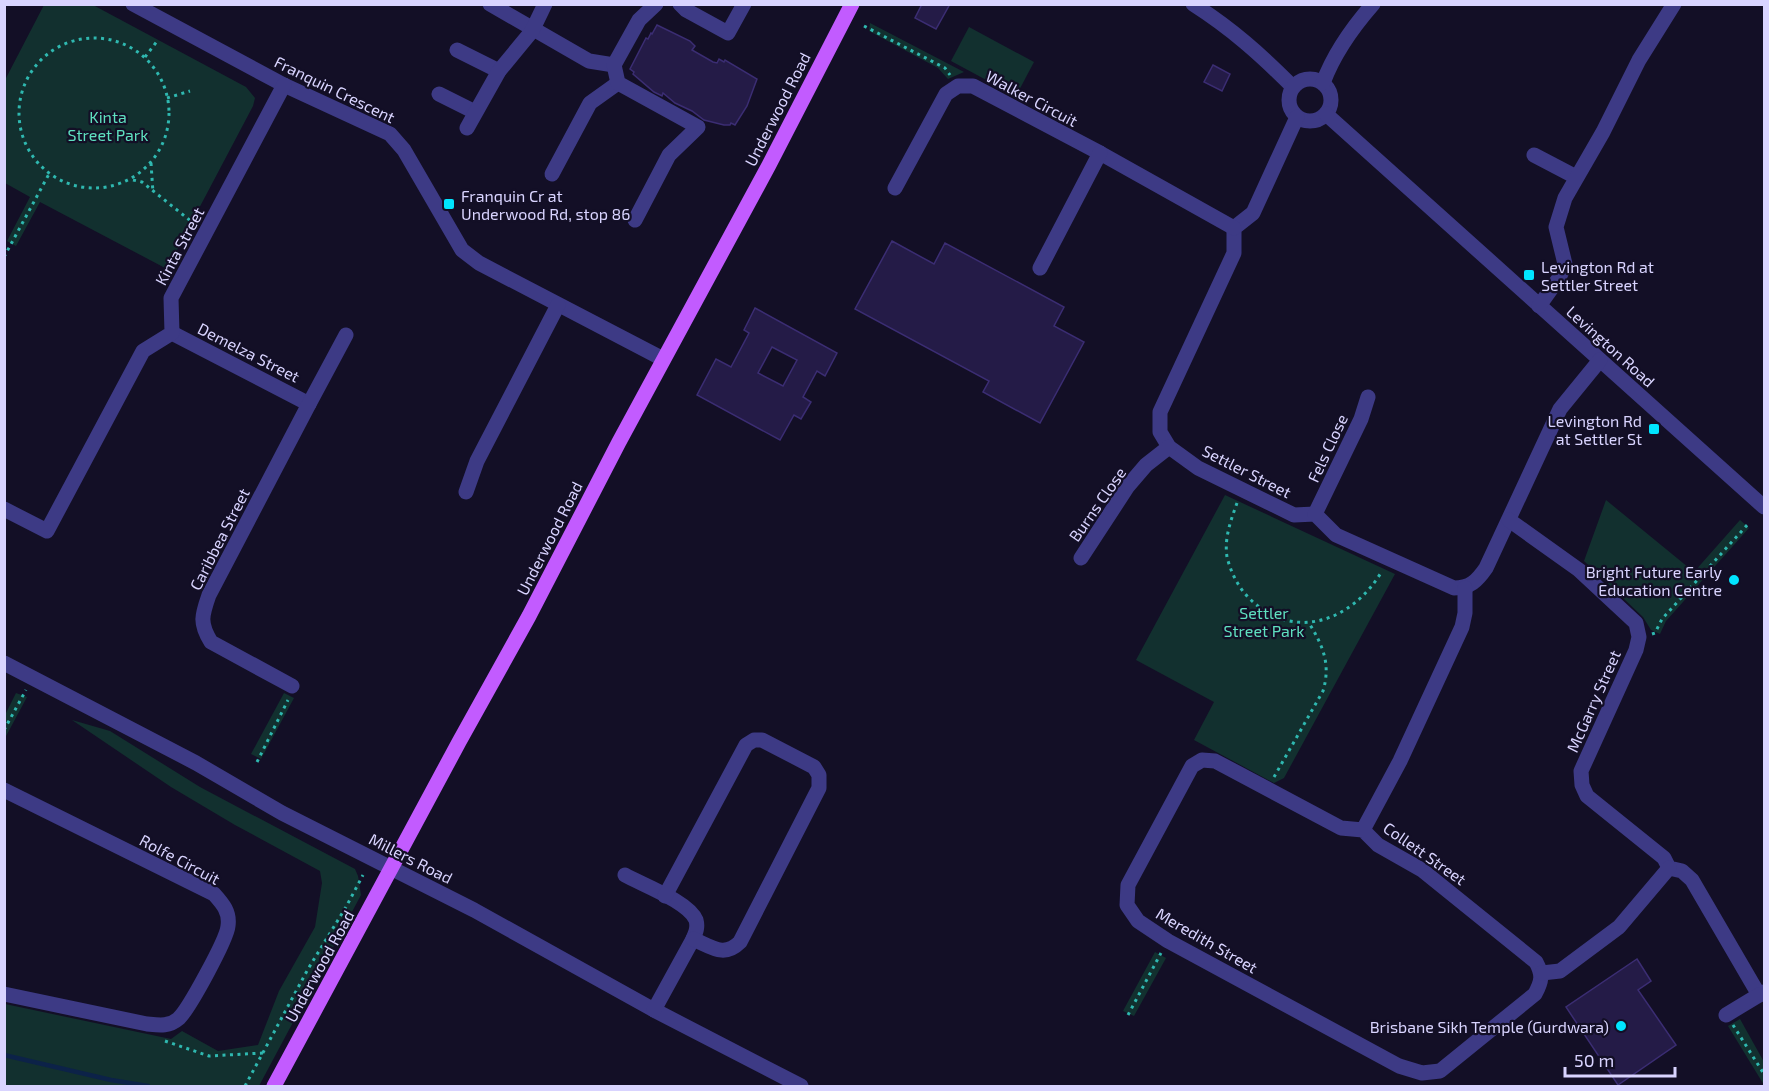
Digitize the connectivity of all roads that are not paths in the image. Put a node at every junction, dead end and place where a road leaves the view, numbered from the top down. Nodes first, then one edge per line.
1 (133, 4) edge
2 (490, 4) edge
3 (545, 4) edge
4 (656, 4) edge
5 (680, 4) edge
6 (744, 4) edge
7 (852, 4) edge
8 (1192, 4) edge
9 (1373, 4) edge
10 (1674, 4) edge
11 (532, 30) junction
12 (457, 50) dead end
13 (614, 64) junction
14 (499, 71) junction
15 (1323, 82) junction
16 (618, 83) junction
17 (284, 86) junction
18 (1293, 87) junction
19 (439, 94) dead end
20 (474, 112) junction
21 (1326, 114) junction
22 (1297, 117) junction
23 (467, 128) dead end
24 (1100, 153) junction
25 (1534, 155) dead end
26 (552, 174) dead end
27 (1576, 177) junction
28 (895, 188) dead end
29 (634, 220) dead end
30 (1234, 228) junction
31 (1040, 268) dead end
32 (558, 305) junction
33 (1539, 306) junction
34 (172, 333) junction
35 (346, 336) dead end
36 (663, 360) junction
37 (1600, 360) junction
38 (1368, 397) dead end
39 (309, 404) junction
40 (1169, 447) junction
41 (466, 492) dead end
42 (1764, 507) edge
43 (4, 509) edge
44 (1315, 514) junction
45 (1509, 519) junction
46 (1082, 558) dead end
47 (1465, 588) junction
48 (4, 663) edge
49 (292, 686) road end
50 (4, 790) edge
51 (1363, 830) junction
52 (392, 868) junction
53 (1669, 868) junction
54 (625, 875) dead end
55 (665, 896) junction
56 (693, 939) junction
57 (1542, 973) junction
58 (1762, 993) edge
59 (4, 994) edge
60 (654, 1010) junction
61 (1726, 1015) road end
62 (274, 1086) edge
63 (801, 1086) edge

1 - 17 street, Franquin Crescent
2 - 11 street
3 - 11 street
4 - 13 street
5 - 6 street
7 - 36 main road, Underwood Road
8 - 18 street
9 - 15 street
10 - 27 street
11 - 13 street
11 - 14 street
12 - 14 street
13 - 16 street
14 - 20 street
15 - 18 street
15 - 21 street
16 - 26 street
16 - 29 street
17 - 32 street, Franquin Crescent
17 - 34 street, Kinta Street
18 - 22 street
19 - 20 street
20 - 23 street
21 - 22 street
21 - 33 street, Levington Road
22 - 30 street
24 - 28 street, Walker Circuit
24 - 30 street, Walker Circuit
24 - 31 street
25 - 27 street
27 - 33 street
30 - 40 street
32 - 36 street, Franquin Crescent
32 - 41 street
33 - 37 street, Levington Road
34 - 39 street, Demelza Street
34 - 43 street
35 - 39 street, Caribbea Street
36 - 52 main road, Underwood Road
37 - 42 street, Levington Road
37 - 45 street
38 - 44 street, Fels Close
39 - 49 street, Caribbea Street
40 - 44 street, Settler Street
40 - 46 street, Burns Close
44 - 47 street
45 - 47 street
45 - 53 street, McGarry Street
47 - 51 street, Collett Street
48 - 52 street, Millers Road
50 - 59 street, Rolfe Circuit
51 - 57 street, Collett Street
51 - 57 street, Meredith Street
52 - 60 street, Millers Road
52 - 62 main road, Underwood Road
53 - 57 street
53 - 58 street, McGarry Street
54 - 55 street
55 - 56 street
55 - 56 street
56 - 60 street
58 - 61 street, McGarry Street
60 - 63 street, Millers Road

